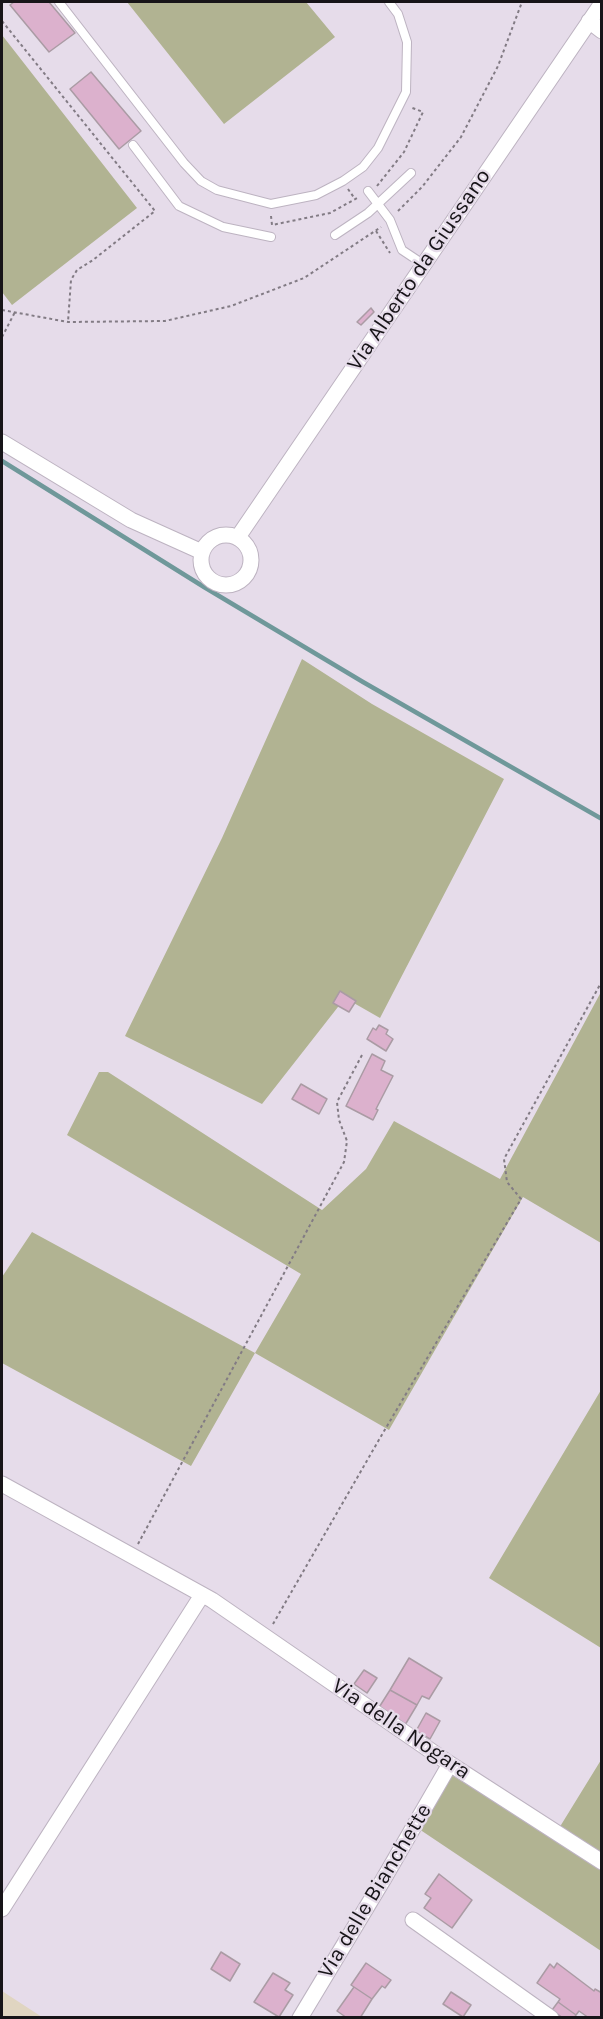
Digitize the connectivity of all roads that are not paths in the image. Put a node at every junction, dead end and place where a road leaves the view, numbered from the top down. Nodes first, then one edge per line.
1 (59, 2) edge
2 (389, 2) edge
3 (602, 3) edge
4 (589, 21) junction
5 (602, 31) edge
6 (133, 146) dead end
7 (411, 173) dead end
8 (369, 191) road end
9 (378, 204) junction
10 (335, 236) dead end
11 (271, 237) dead end
12 (423, 264) junction
13 (2, 442) edge
14 (238, 537) junction
15 (202, 552) junction
16 (2, 1484) edge
17 (202, 1595) junction
18 (450, 1764) junction
19 (602, 1862) edge
20 (2, 1909) edge
21 (413, 1920) dead end
22 (300, 2018) edge
23 (550, 2018) edge

1 - 2 lane
3 - 4 street, Via Alberto da Giussano
4 - 5 street
4 - 12 street, Via Alberto da Giussano
6 - 11 lane
7 - 9 lane
8 - 9 lane
9 - 10 lane
9 - 12 lane
12 - 14 street, Via Alberto da Giussano
13 - 15 street
14 - 15 street
14 - 15 street
16 - 17 street, Via della Nogara
17 - 18 street, Via della Nogara
17 - 20 street
18 - 19 street, Via della Nogara
18 - 22 street, Via delle Bianchette
21 - 23 street

